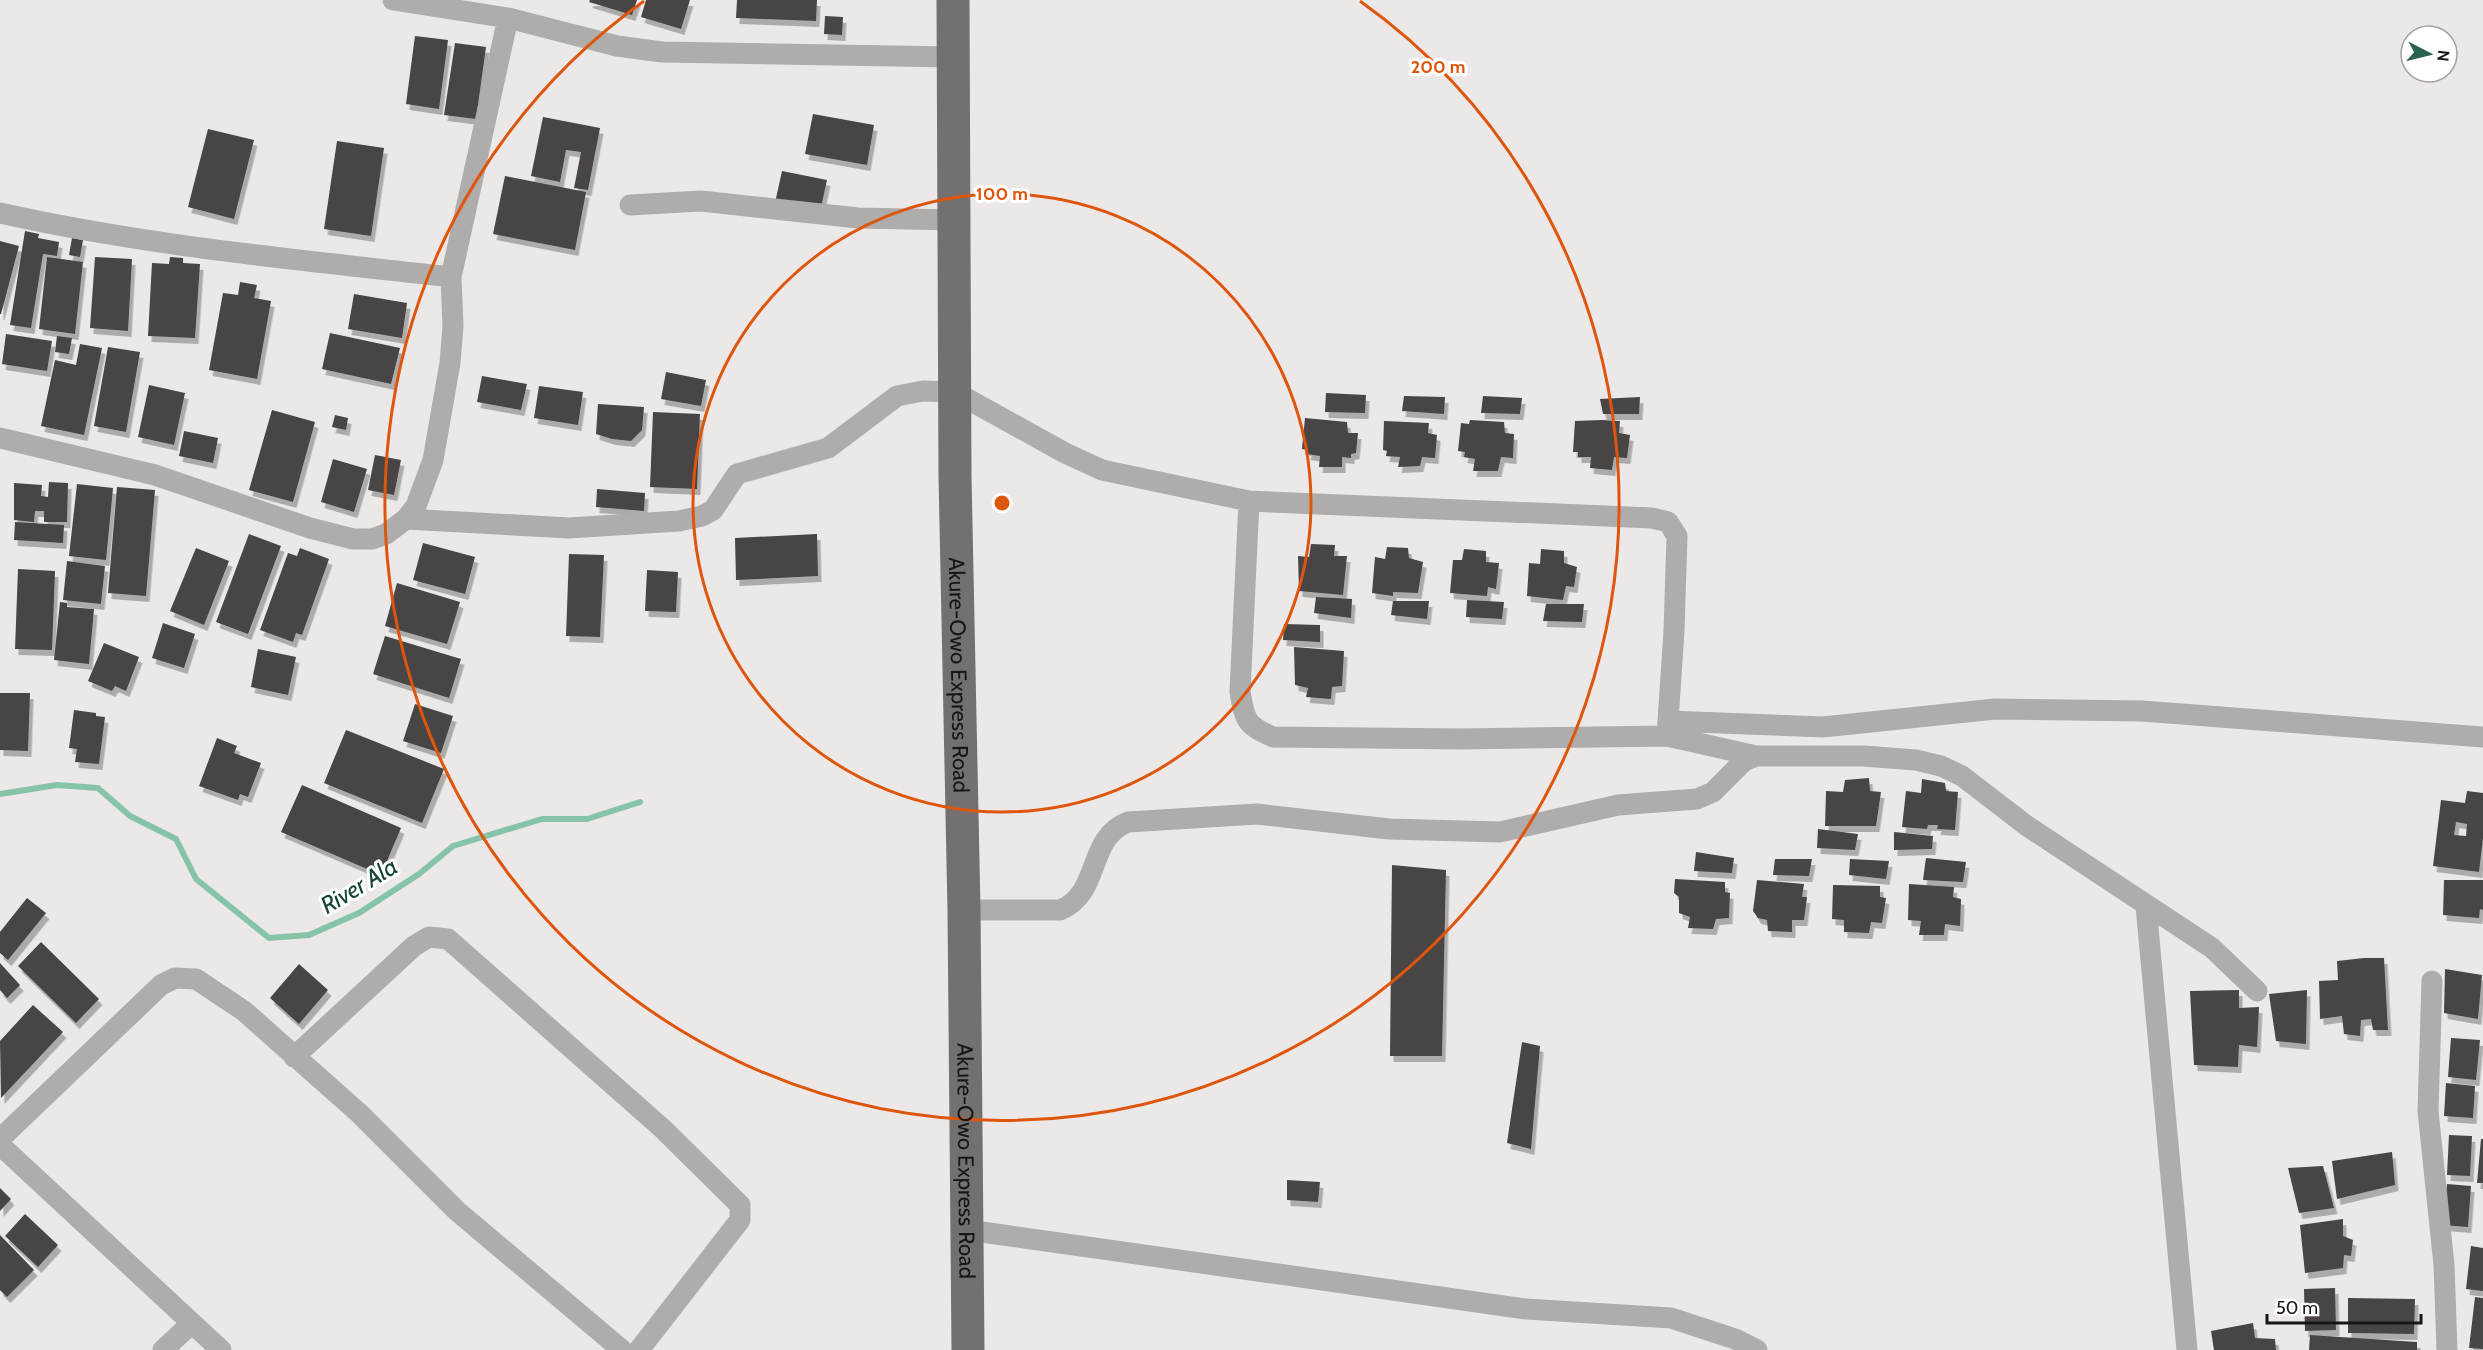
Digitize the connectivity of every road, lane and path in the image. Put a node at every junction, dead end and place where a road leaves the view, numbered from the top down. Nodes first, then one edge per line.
1 (952, 0) edge
2 (406, 1) edge
3 (508, 18) junction
4 (953, 57) junction
5 (630, 205) dead end
6 (0, 213) edge
7 (954, 220) junction
8 (451, 277) junction
9 (955, 392) junction
10 (0, 438) edge
11 (1249, 501) junction
12 (406, 519) junction
13 (1667, 729) junction
14 (2483, 737) edge
15 (1756, 756) junction
16 (2146, 906) junction
17 (964, 910) junction
18 (2432, 981) dead end
19 (2257, 991) dead end
20 (294, 1057) junction
21 (0, 1139) edge
22 (0, 1145) edge
23 (968, 1230) junction
24 (192, 1323) junction
25 (163, 1350) edge
26 (221, 1350) edge
27 (622, 1350) edge
28 (639, 1350) edge
29 (968, 1350) edge
30 (1757, 1350) edge
31 (2187, 1350) edge
32 (2447, 1350) edge

1 - 4 highway, Akure-Owo Express Road
2 - 3 street
3 - 4 street
3 - 8 street
4 - 7 highway, Akure-Owo Express Road
5 - 7 street
6 - 8 street
7 - 9 highway, Akure-Owo Express Road
8 - 12 street
9 - 11 street
9 - 12 street
9 - 17 highway, Akure-Owo Express Road
10 - 12 street
11 - 13 street
11 - 13 street
13 - 14 street
13 - 15 street
15 - 16 street
15 - 17 street
16 - 19 street
16 - 31 street
17 - 23 highway, Akure-Owo Express Road
18 - 32 street
20 - 21 street
20 - 27 street
20 - 28 street
22 - 24 street
23 - 29 highway, Akure-Owo Express Road
23 - 30 street
24 - 25 street
24 - 26 street

